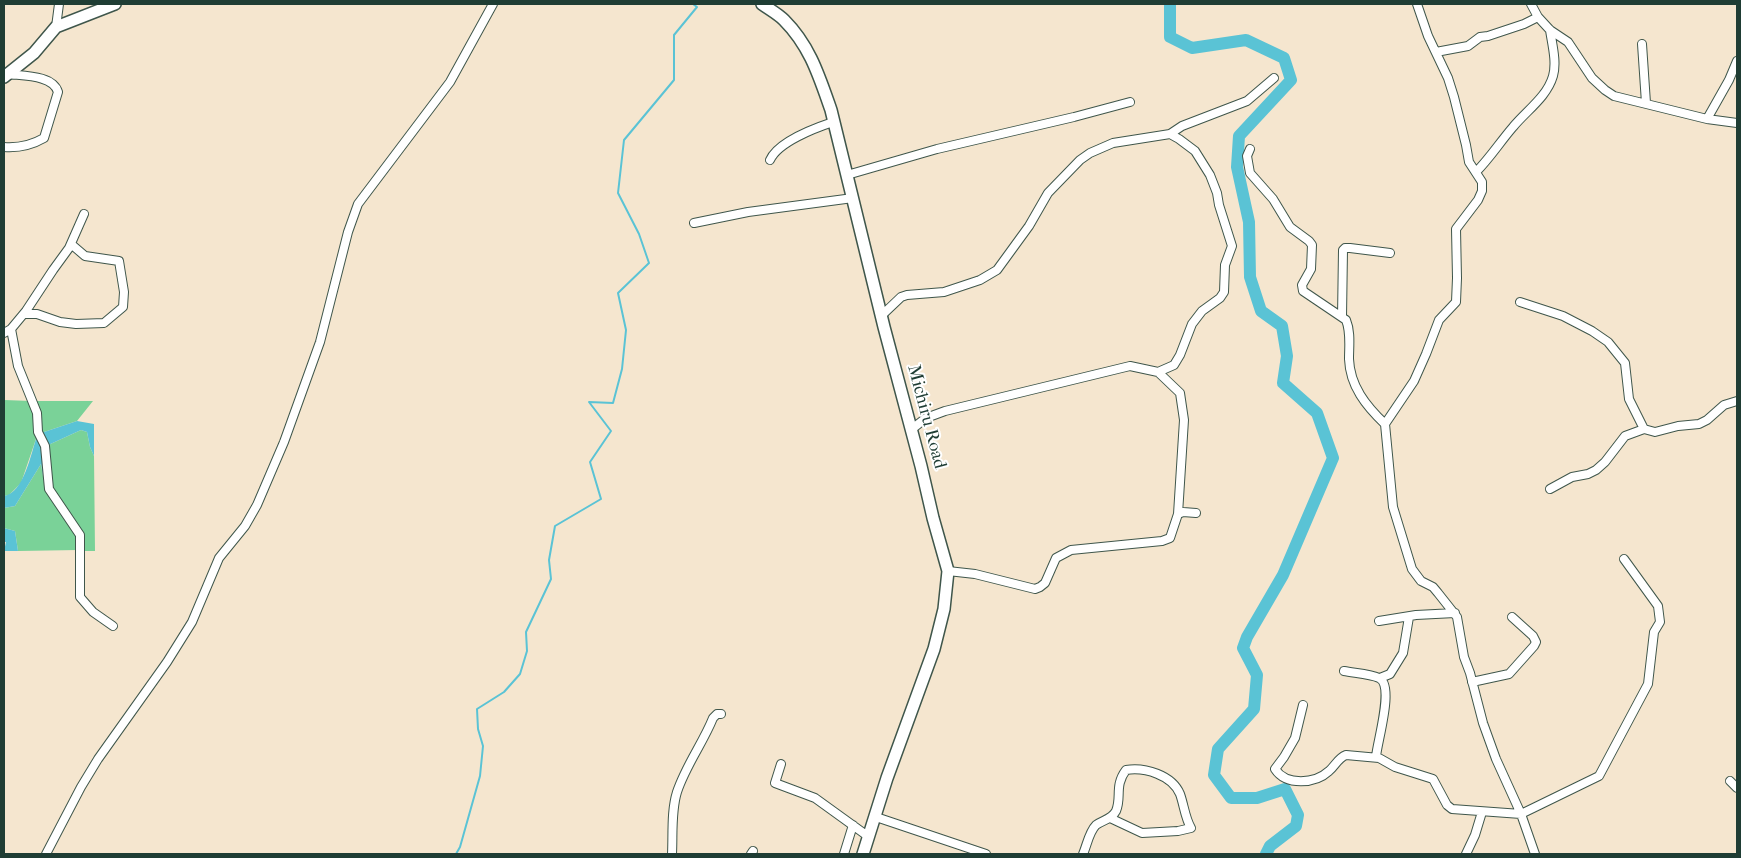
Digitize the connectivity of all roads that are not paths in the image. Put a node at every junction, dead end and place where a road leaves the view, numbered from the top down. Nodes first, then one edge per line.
1 (59, 4) edge
2 (115, 4) edge
3 (493, 4) edge
4 (762, 4) edge
5 (1417, 4) edge
6 (1531, 4) edge
7 (1538, 17) junction
8 (56, 27) junction
9 (1550, 30) junction
10 (1642, 44) dead end
11 (1436, 52) junction
12 (1737, 61) edge
13 (6, 75) edge
14 (1274, 78) dead end
15 (1130, 102) dead end
16 (1646, 103) junction
17 (1707, 119) junction
18 (833, 122) junction
19 (1737, 123) edge
20 (1170, 134) junction
21 (4, 147) edge
22 (1250, 149) dead end
23 (770, 160) dead end
24 (1476, 172) junction
25 (847, 175) junction
26 (853, 198) junction
27 (84, 214) dead end
28 (694, 223) dead end
29 (71, 244) junction
30 (1390, 253) dead end
31 (1520, 302) dead end
32 (24, 314) junction
33 (881, 316) junction
34 (1342, 317) junction
35 (7, 331) edge
36 (1158, 372) junction
37 (1737, 401) edge
38 (1385, 424) junction
39 (912, 429) junction
40 (1644, 430) junction
41 (1550, 489) dead end
42 (1196, 513) dead end
43 (1178, 514) junction
44 (1624, 559) dead end
45 (948, 571) junction
46 (1455, 613) junction
47 (1409, 617) junction
48 (1512, 617) dead end
49 (1380, 621) dead end
50 (113, 626) dead end
51 (1344, 671) dead end
52 (1380, 678) junction
53 (1472, 682) junction
54 (1303, 705) dead end
55 (721, 714) dead end
56 (1376, 757) junction
57 (781, 764) dead end
58 (1730, 781) dead end
59 (1737, 788) edge
60 (1482, 812) junction
61 (1520, 814) junction
62 (876, 817) junction
63 (1110, 818) junction
64 (853, 825) junction
65 (869, 837) junction
66 (46, 854) edge
67 (672, 854) edge
68 (844, 854) edge
69 (863, 854) edge
70 (986, 854) edge
71 (1083, 854) edge
72 (1466, 854) edge
73 (1535, 854) edge

1 - 8 street
2 - 8 street
3 - 66 street
4 - 18 street, Michiru Road
5 - 11 street
6 - 7 street
7 - 9 street
7 - 11 street
8 - 13 street
9 - 16 street
9 - 24 street
10 - 16 street
11 - 24 street
12 - 17 street
13 - 21 street
14 - 20 street
15 - 25 street
16 - 17 street
17 - 19 street
18 - 23 street
18 - 25 street, Michiru Road
20 - 33 street
20 - 36 street
22 - 34 street
24 - 38 street
25 - 26 street, Michiru Road
26 - 28 street
26 - 33 street, Michiru Road
27 - 29 street
29 - 32 street
29 - 32 street
30 - 34 street
31 - 40 street
32 - 35 street
33 - 39 street, Michiru Road
34 - 38 street
35 - 50 street
36 - 39 street
36 - 43 street
37 - 40 street
38 - 46 street
39 - 45 street, Michiru Road
40 - 41 street
42 - 43 street
43 - 45 street
44 - 61 street
45 - 62 street, Michiru Road
46 - 47 street
46 - 53 street
47 - 49 street
47 - 52 street
48 - 53 street
51 - 52 street
52 - 56 street
53 - 61 street
54 - 56 street
55 - 67 street
56 - 60 street
57 - 64 street
58 - 59 street
60 - 61 street
60 - 72 street
61 - 73 street
62 - 65 street, Michiru Road
62 - 70 street
63 - 63 street
63 - 71 street
64 - 65 street
64 - 68 street
65 - 69 street, Michiru Road

